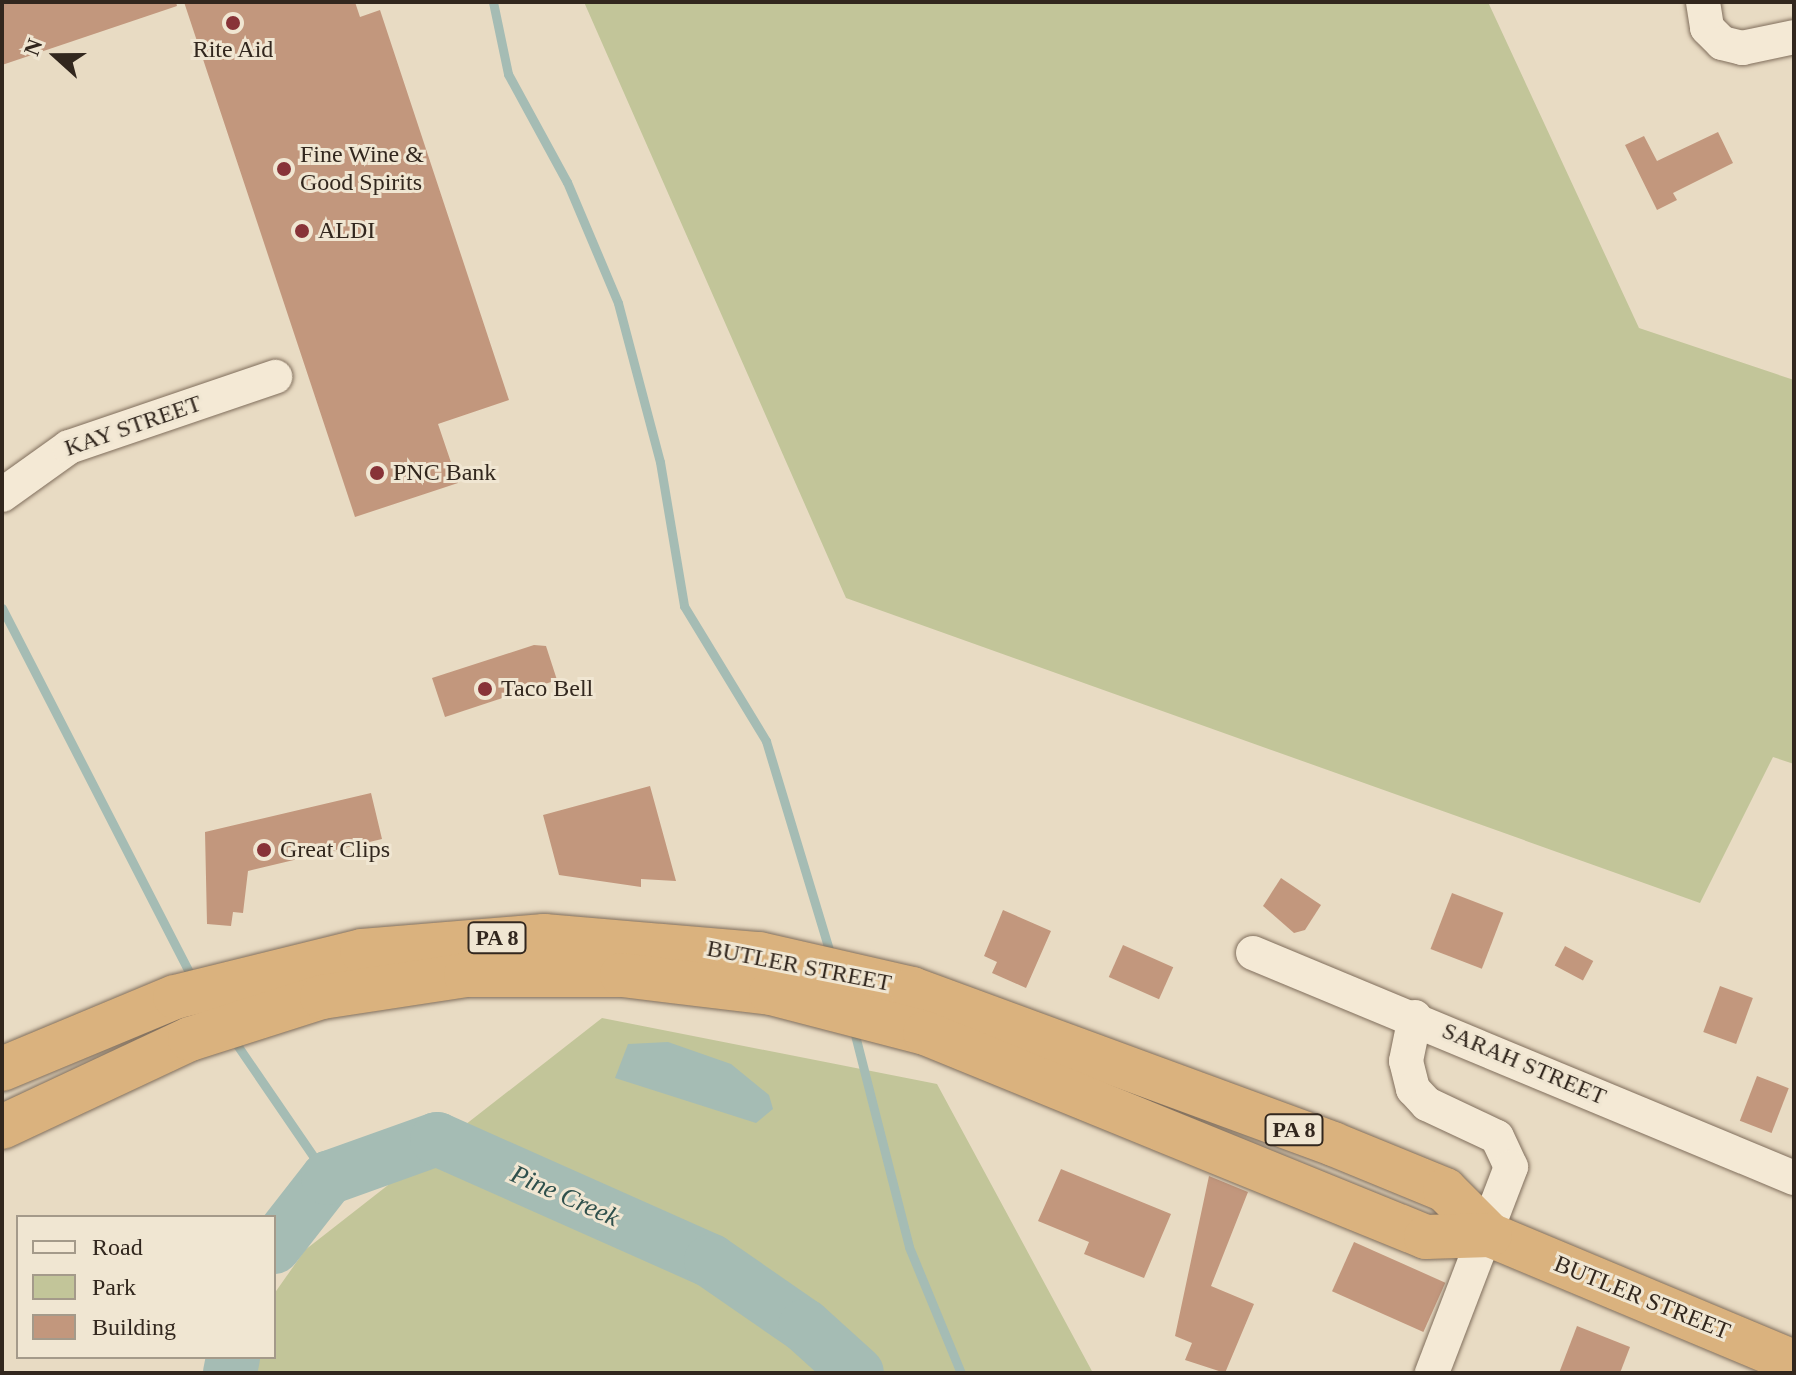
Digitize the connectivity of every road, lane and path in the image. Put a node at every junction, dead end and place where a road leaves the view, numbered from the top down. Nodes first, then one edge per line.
1 (1703, 2) edge
2 (1794, 37) edge
3 (275, 377) dead end
4 (2, 495) edge
5 (1253, 953) dead end
6 (765, 973) junction
7 (244, 997) junction
8 (1415, 1017) junction
9 (2, 1069) edge
10 (2, 1127) edge
11 (1794, 1178) edge
12 (1490, 1235) junction
13 (1794, 1362) edge
14 (1432, 1373) edge

1 - 2 street
3 - 4 street, KAY STREET
5 - 8 street, SARAH STREET
6 - 7 highway, BUTLER STREET / PA 8
6 - 12 highway, BUTLER STREET / PA 8
6 - 12 highway, BUTLER STREET / PA 8
7 - 9 highway, BUTLER STREET / PA 8
7 - 10 highway, BUTLER STREET / PA 8
8 - 11 street, SARAH STREET
8 - 12 street
12 - 13 highway, BUTLER STREET / PA 8
12 - 14 street

